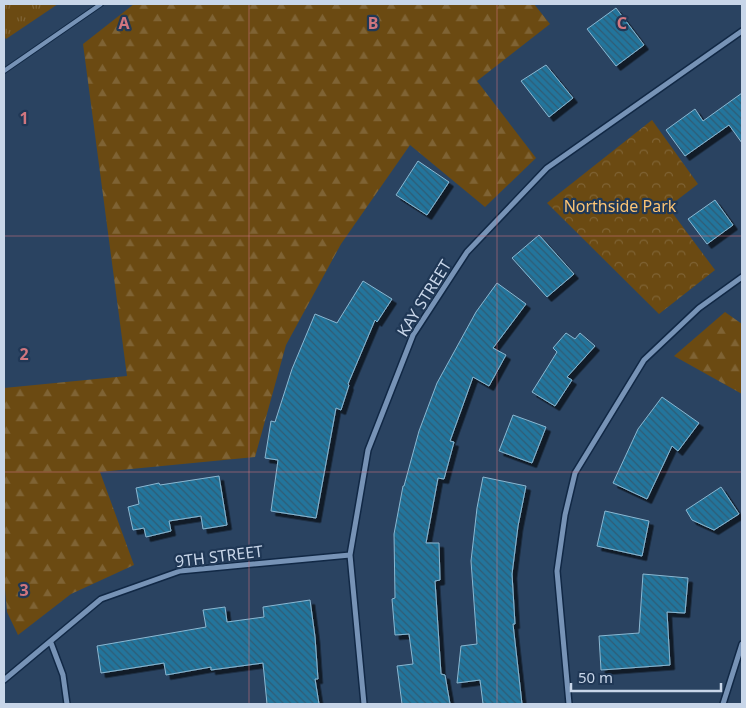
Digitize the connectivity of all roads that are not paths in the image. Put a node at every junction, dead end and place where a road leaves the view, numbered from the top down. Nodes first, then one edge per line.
1 (101, 4) edge
2 (742, 31) edge
3 (4, 71) edge
4 (742, 277) edge
5 (350, 554) junction
6 (51, 643) junction
7 (742, 644) edge
8 (4, 680) edge
9 (67, 704) edge
10 (364, 704) edge
11 (569, 704) edge
12 (723, 704) edge

1 - 3 lane
2 - 5 street, KAY STREET
4 - 11 street
5 - 6 street, 9TH STREET
5 - 10 street, KAY STREET
6 - 8 street, 9TH STREET
6 - 9 street
7 - 12 street

